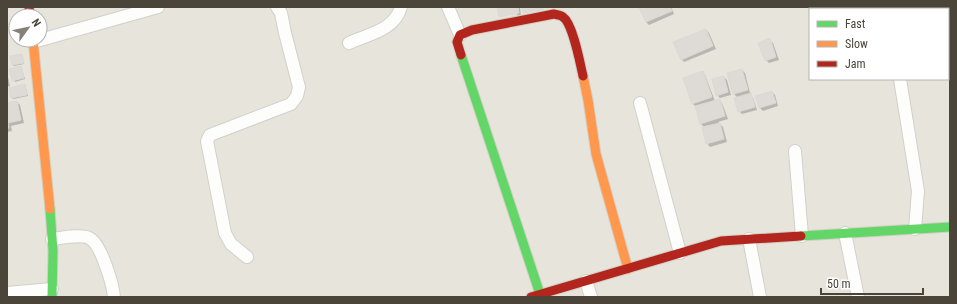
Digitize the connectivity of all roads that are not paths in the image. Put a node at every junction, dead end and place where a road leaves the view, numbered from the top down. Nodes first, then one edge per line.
1 (158, 7) edge
2 (277, 7) edge
3 (401, 7) edge
4 (448, 7) edge
5 (460, 35) junction
6 (48, 37) edge
7 (349, 43) dead end
8 (34, 48) edge
9 (900, 80) edge
10 (640, 103) dead end
11 (795, 151) dead end
12 (950, 227) edge
13 (915, 229) junction
14 (845, 234) junction
15 (802, 236) junction
16 (52, 239) junction
17 (749, 240) junction
18 (680, 253) junction
19 (247, 256) dead end
20 (628, 269) junction
21 (586, 281) junction
22 (7, 293) edge
23 (52, 293) edge
24 (536, 296) edge
25 (114, 297) edge
26 (591, 297) edge
27 (760, 297) edge
28 (858, 297) edge

1 - 6 street
2 - 19 street
3 - 7 street
4 - 5 street
5 - 20 street
5 - 24 street
8 - 16 street
9 - 13 street
10 - 18 street
11 - 15 street
12 - 13 street
13 - 14 street
14 - 15 street
14 - 28 street
15 - 17 street
16 - 23 street
16 - 25 street
17 - 18 street
17 - 27 street
18 - 20 street
20 - 21 street
21 - 24 street
21 - 26 street
22 - 23 street

